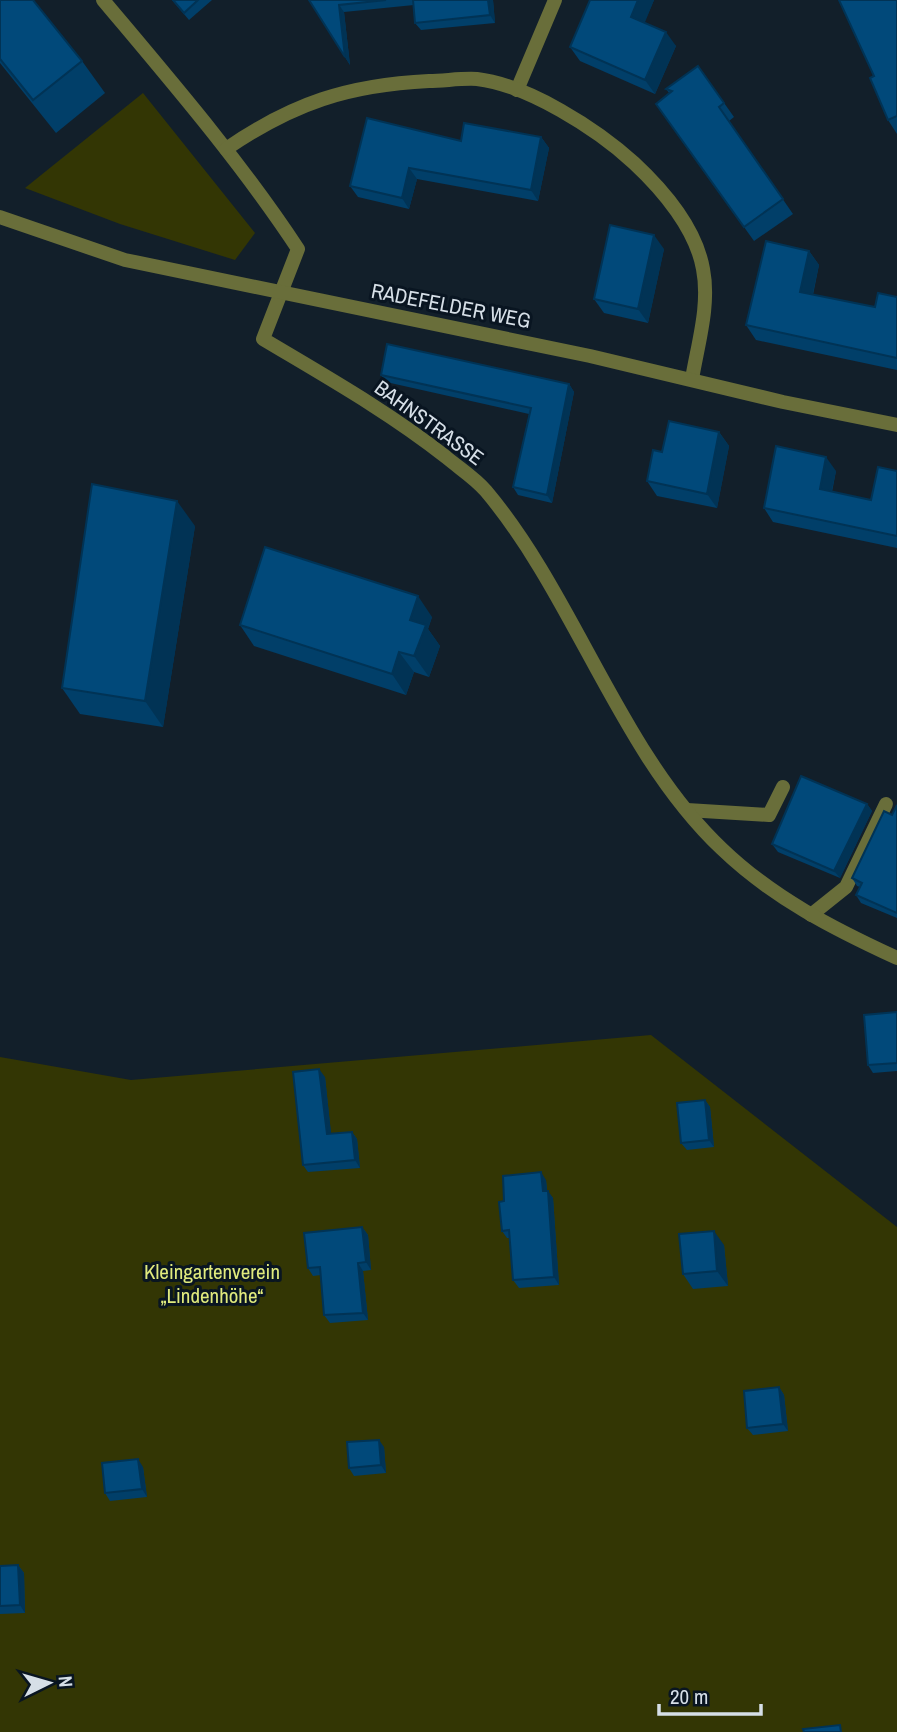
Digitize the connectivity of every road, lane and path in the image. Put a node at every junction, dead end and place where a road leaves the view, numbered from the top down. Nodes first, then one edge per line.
1 (103, 0) edge
2 (555, 0) edge
3 (517, 90) junction
4 (226, 149) junction
5 (0, 217) edge
6 (280, 293) junction
7 (692, 379) junction
8 (897, 425) edge
9 (783, 787) dead end
10 (886, 804) dead end
11 (687, 810) junction
12 (811, 915) junction
13 (897, 957) edge

1 - 4 street, BAHNSTRASSE
2 - 3 street
3 - 4 street
3 - 7 street
4 - 6 street, BAHNSTRASSE
5 - 6 street, RADEFELDER WEG
6 - 7 street, RADEFELDER WEG
6 - 11 street, BAHNSTRASSE
7 - 8 street, RADEFELDER WEG
9 - 11 street
10 - 12 street
11 - 12 street, BAHNSTRASSE
12 - 13 street, BAHNSTRASSE

